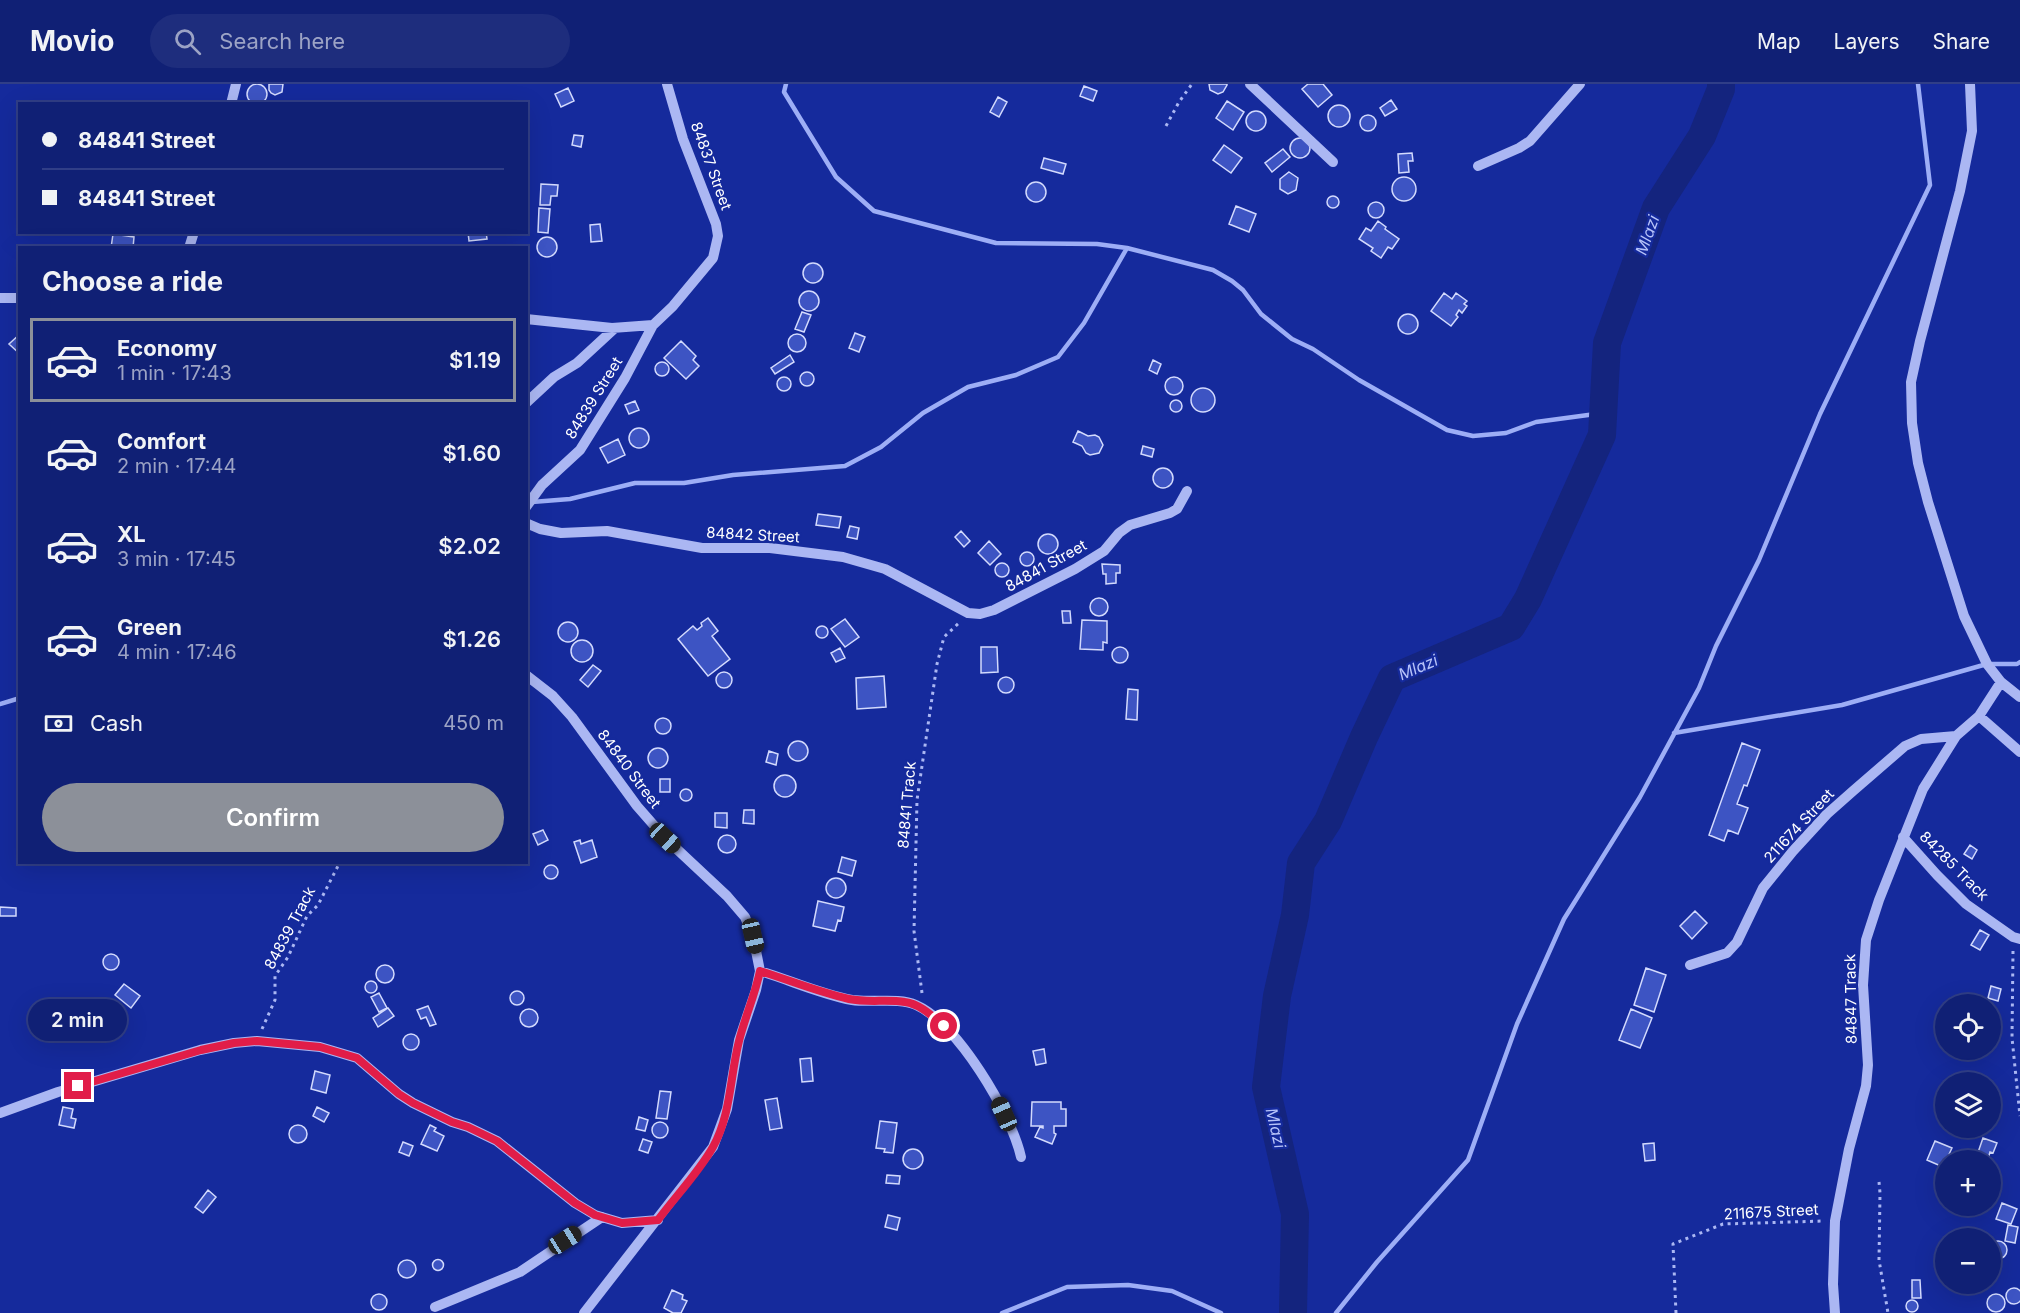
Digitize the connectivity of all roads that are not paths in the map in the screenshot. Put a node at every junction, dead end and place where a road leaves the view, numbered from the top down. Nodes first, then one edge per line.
1 (236, 84) edge
2 (667, 84) edge
3 (1250, 84) edge
4 (1580, 84) edge
5 (1970, 84) edge
6 (232, 102) edge
7 (1333, 162) dead end
8 (1478, 166) dead end
9 (0, 298) edge
10 (18, 298) edge
11 (528, 320) edge
12 (653, 325) junction
13 (615, 327) junction
14 (528, 402) edge
15 (1187, 491) dead end
16 (528, 504) edge
17 (528, 523) edge
18 (968, 613) joint
19 (528, 677) edge
20 (2001, 682) junction
21 (2020, 697) edge
22 (1978, 716) junction
23 (1956, 736) junction
24 (2020, 752) edge
25 (1903, 837) junction
26 (2017, 938) edge
27 (1690, 965) dead end
28 (760, 971) junction
29 (0, 1113) edge
30 (1021, 1156) dead end
31 (602, 1217) junction
32 (658, 1220) junction
33 (435, 1307) dead end
34 (585, 1313) edge
35 (1835, 1313) edge

1 - 6 street
2 - 12 street, 84837 Street
3 - 7 street
4 - 8 street
5 - 20 street
9 - 10 street
11 - 13 street
12 - 13 street
12 - 16 street, 84839 Street
13 - 14 street
15 - 18 street, 84841 Street
17 - 18 street, 84842 Street
19 - 28 street, 84840 Street
20 - 21 street
20 - 22 street, 84847 Track
22 - 23 street, 84847 Track
22 - 24 street
23 - 25 street, 84847 Track
23 - 27 street, 211674 Street
25 - 26 street, 84285 Track
25 - 35 street, 84847 Track
28 - 30 street
28 - 32 street, 84840 Street
29 - 31 street
31 - 32 street
31 - 33 street
32 - 34 street, 84840 Street

